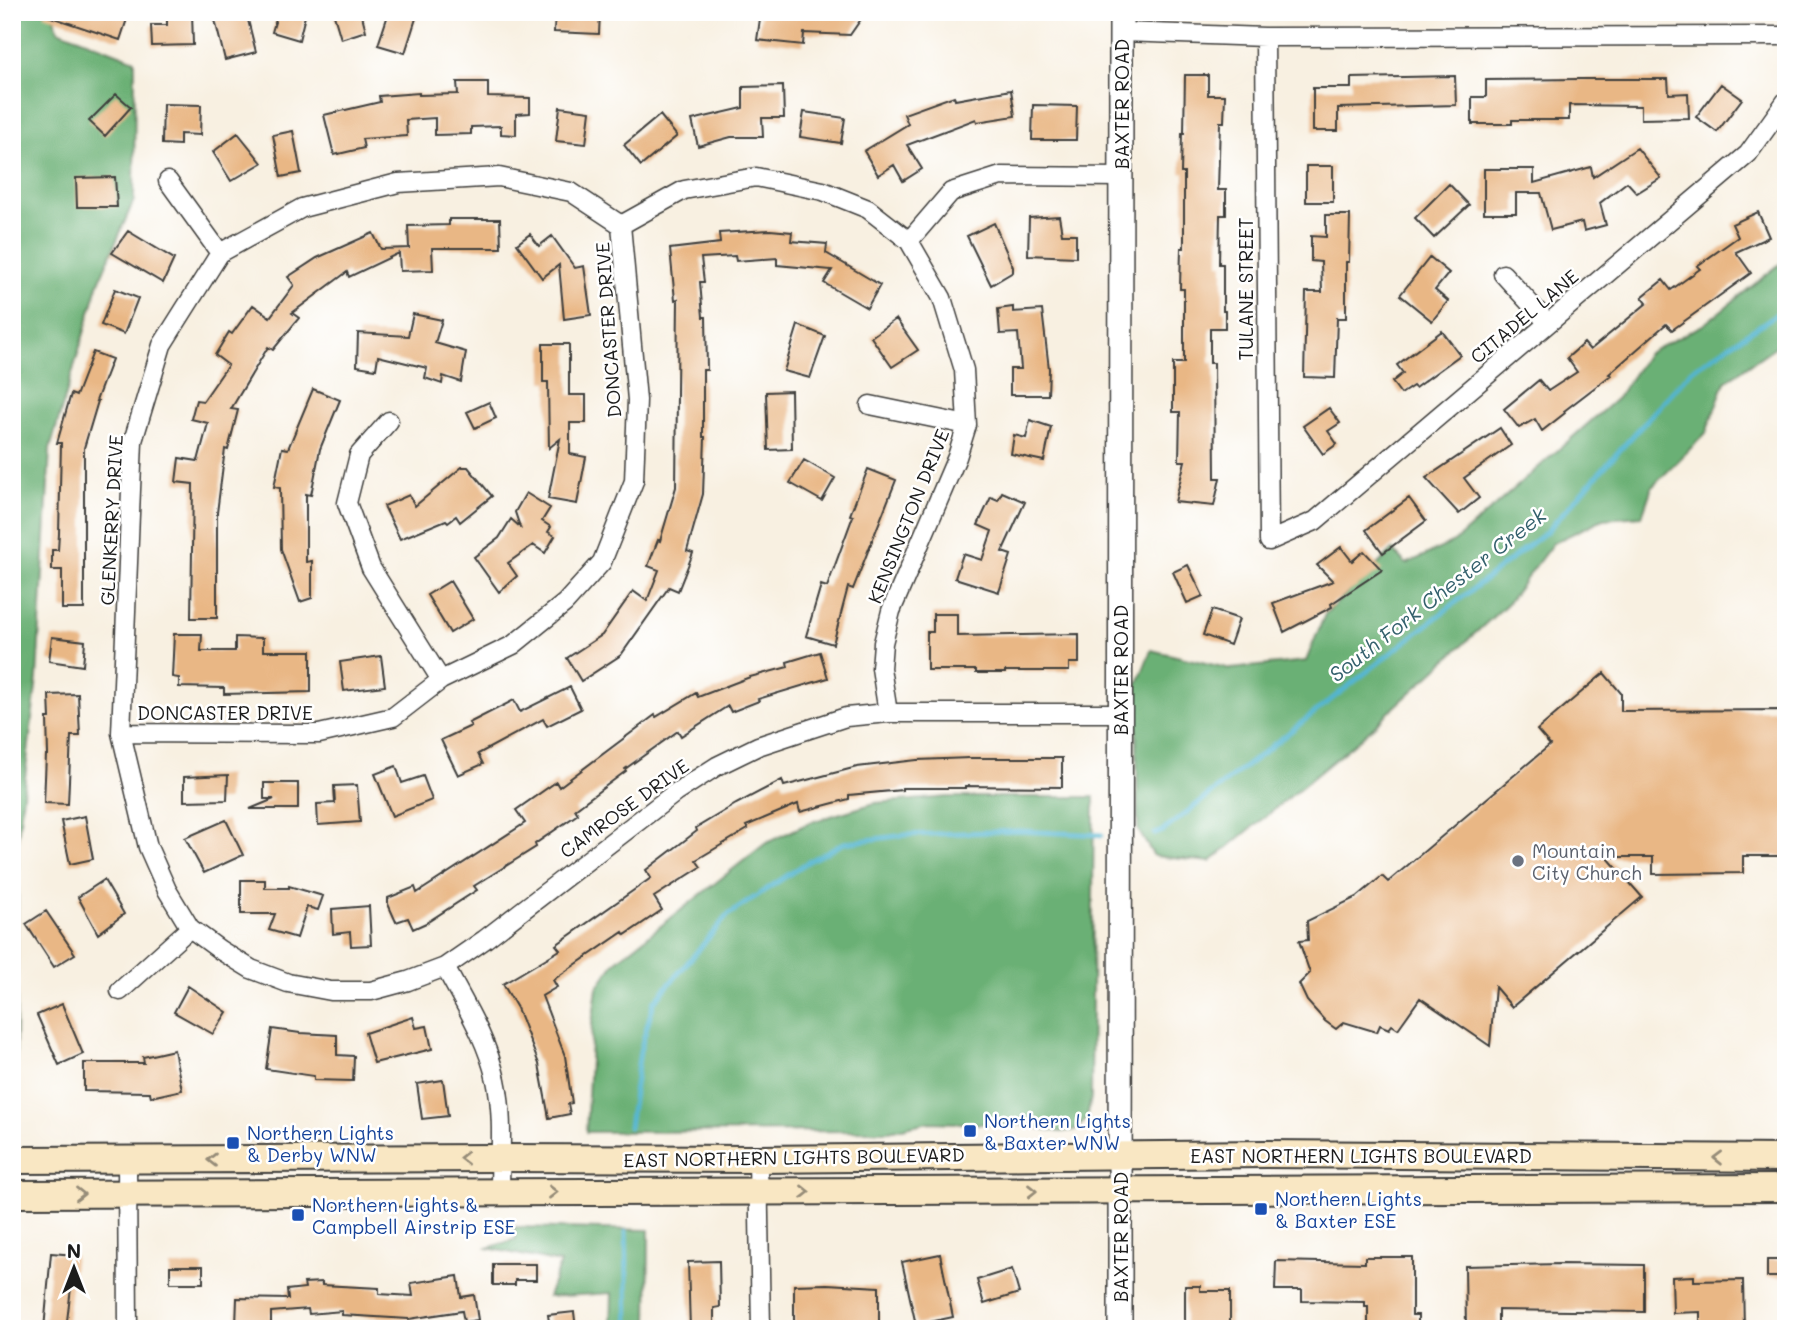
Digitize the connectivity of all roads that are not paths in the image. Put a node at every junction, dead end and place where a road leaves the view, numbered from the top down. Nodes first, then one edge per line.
1 (1121, 22) edge
2 (1786, 36) edge
3 (1265, 37) junction
4 (1786, 101) edge
5 (1121, 177) junction
6 (167, 181) dead end
7 (621, 225) junction
8 (909, 241) junction
9 (220, 253) junction
10 (1503, 274) dead end
11 (1548, 323) junction
12 (870, 405) dead end
13 (389, 421) dead end
14 (967, 425) junction
15 (1269, 541) joint
16 (441, 680) junction
17 (888, 713) junction
18 (1120, 713) junction
19 (121, 733) junction
20 (190, 928) junction
21 (445, 967) junction
22 (120, 991) dead end
23 (1121, 1154) junction
24 (500, 1158) junction
25 (1786, 1158) edge
26 (758, 1159) junction
27 (12, 1160) edge
28 (127, 1161) junction
29 (1786, 1188) edge
30 (1120, 1190) junction
31 (500, 1192) junction
32 (760, 1192) junction
33 (127, 1193) junction
34 (12, 1194) edge
35 (128, 1329) edge
36 (761, 1329) edge
37 (1120, 1329) edge

1 - 3 street
1 - 5 street, BAXTER ROAD
2 - 3 street
3 - 15 street, TULANE STREET
4 - 11 street, CITADEL LANE
5 - 8 street
5 - 18 street, BAXTER ROAD
6 - 9 street
7 - 8 street, KENSINGTON DRIVE
7 - 9 street, GLENKERRY DRIVE
7 - 16 street, DONCASTER DRIVE
8 - 14 street, KENSINGTON DRIVE
9 - 19 street, GLENKERRY DRIVE
10 - 11 street
11 - 15 street, CITADEL LANE
12 - 14 street
13 - 16 street
14 - 17 street, KENSINGTON DRIVE
16 - 19 street, DONCASTER DRIVE
17 - 18 street, CAMROSE DRIVE
17 - 21 street, CAMROSE DRIVE
18 - 23 street, BAXTER ROAD
19 - 20 street, GLENKERRY DRIVE
20 - 21 street, CAMROSE DRIVE
20 - 22 street
21 - 24 street
25 -> 23 main road, EAST NORTHERN LIGHTS BOULEVARD
23 - 26 main road, EAST NORTHERN LIGHTS BOULEVARD
23 - 30 street, BAXTER ROAD
24 - 26 main road, EAST NORTHERN LIGHTS BOULEVARD
24 -> 28 main road, EAST NORTHERN LIGHTS BOULEVARD
24 - 31 street
26 - 32 street
27 - 28 main road, EAST NORTHERN LIGHTS BOULEVARD
28 - 33 street
29 - 30 main road, EAST NORTHERN LIGHTS BOULEVARD
32 -> 30 main road, EAST NORTHERN LIGHTS BOULEVARD
30 - 37 street, BAXTER ROAD
31 -> 32 main road, EAST NORTHERN LIGHTS BOULEVARD
31 - 33 main road, EAST NORTHERN LIGHTS BOULEVARD
32 - 36 street
34 -> 33 main road, EAST NORTHERN LIGHTS BOULEVARD
33 - 35 street

